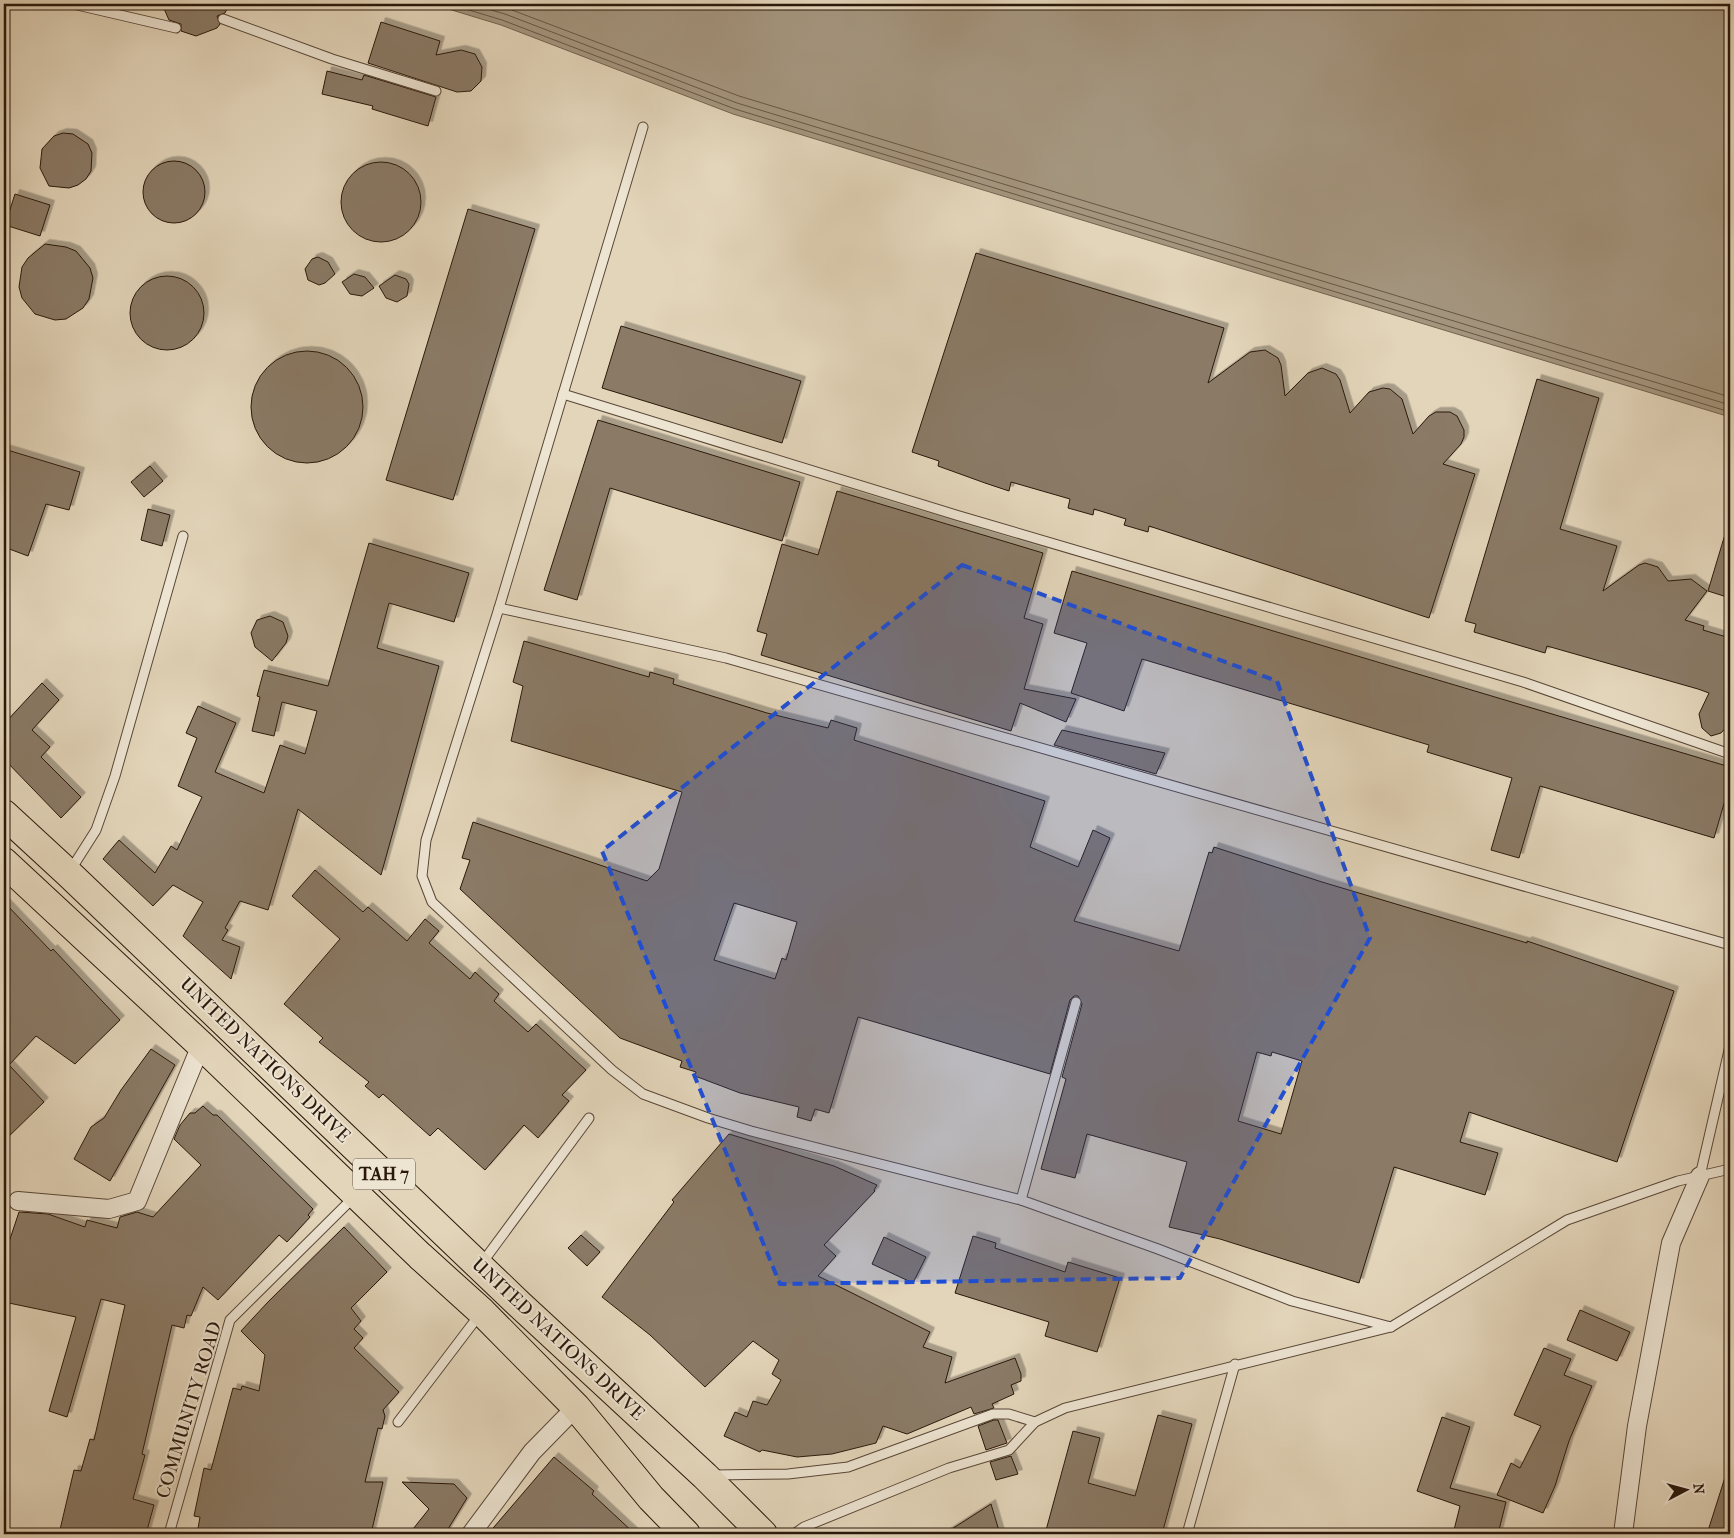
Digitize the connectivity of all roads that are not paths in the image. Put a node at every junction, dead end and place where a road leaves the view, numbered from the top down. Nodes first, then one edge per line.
1 (73, 4) edge
2 (223, 19) dead end
3 (176, 28) dead end
4 (436, 91) dead end
5 (643, 127) dead end
6 (562, 394) junction
7 (183, 536) dead end
8 (499, 608) junction
9 (1730, 754) edge
10 (4, 814) edge
11 (4, 862) edge
12 (68, 873) junction
13 (1730, 945) edge
14 (1076, 1002) dead end
15 (201, 1045) junction
16 (1730, 1046) edge
17 (589, 1118) dead end
18 (1730, 1169) edge
19 (1700, 1176) junction
20 (356, 1194) junction
21 (18, 1200) dead end
22 (1021, 1200) junction
23 (480, 1265) junction
24 (482, 1312) junction
25 (1391, 1327) junction
26 (1235, 1364) junction
27 (576, 1406) junction
28 (398, 1422) dead end
29 (1035, 1422) junction
30 (705, 1476) junction
31 (169, 1534) edge
32 (471, 1534) edge
33 (686, 1534) edge
34 (764, 1534) edge
35 (794, 1534) edge
36 (1188, 1534) edge
37 (1623, 1534) edge

1 - 3 lane
2 - 4 lane
5 - 6 lane
6 - 8 lane
6 - 9 lane
7 - 12 lane
8 - 13 lane
8 - 22 lane
10 - 12 highway, UNITED NATIONS DRIVE / TAH 7
11 - 15 highway, UNITED NATIONS DRIVE / TAH 7
12 - 23 highway, UNITED NATIONS DRIVE / TAH 7
14 - 22 lane
15 - 20 highway, UNITED NATIONS DRIVE / TAH 7
15 - 21 street
16 - 19 lane
17 - 23 lane
18 - 19 lane
19 - 25 lane
19 - 37 street
20 - 24 highway, UNITED NATIONS DRIVE / TAH 7
20 - 31 lane, COMMUNITY ROAD
22 - 25 lane
23 - 30 highway, UNITED NATIONS DRIVE / TAH 7
24 - 27 highway, UNITED NATIONS DRIVE / TAH 7
24 - 28 lane
25 - 26 lane
26 - 29 lane
26 - 36 lane
27 - 32 street
27 - 33 highway, UNITED NATIONS DRIVE / TAH 7
29 - 30 lane
29 - 35 lane
30 - 34 highway, UNITED NATIONS DRIVE / TAH 7

